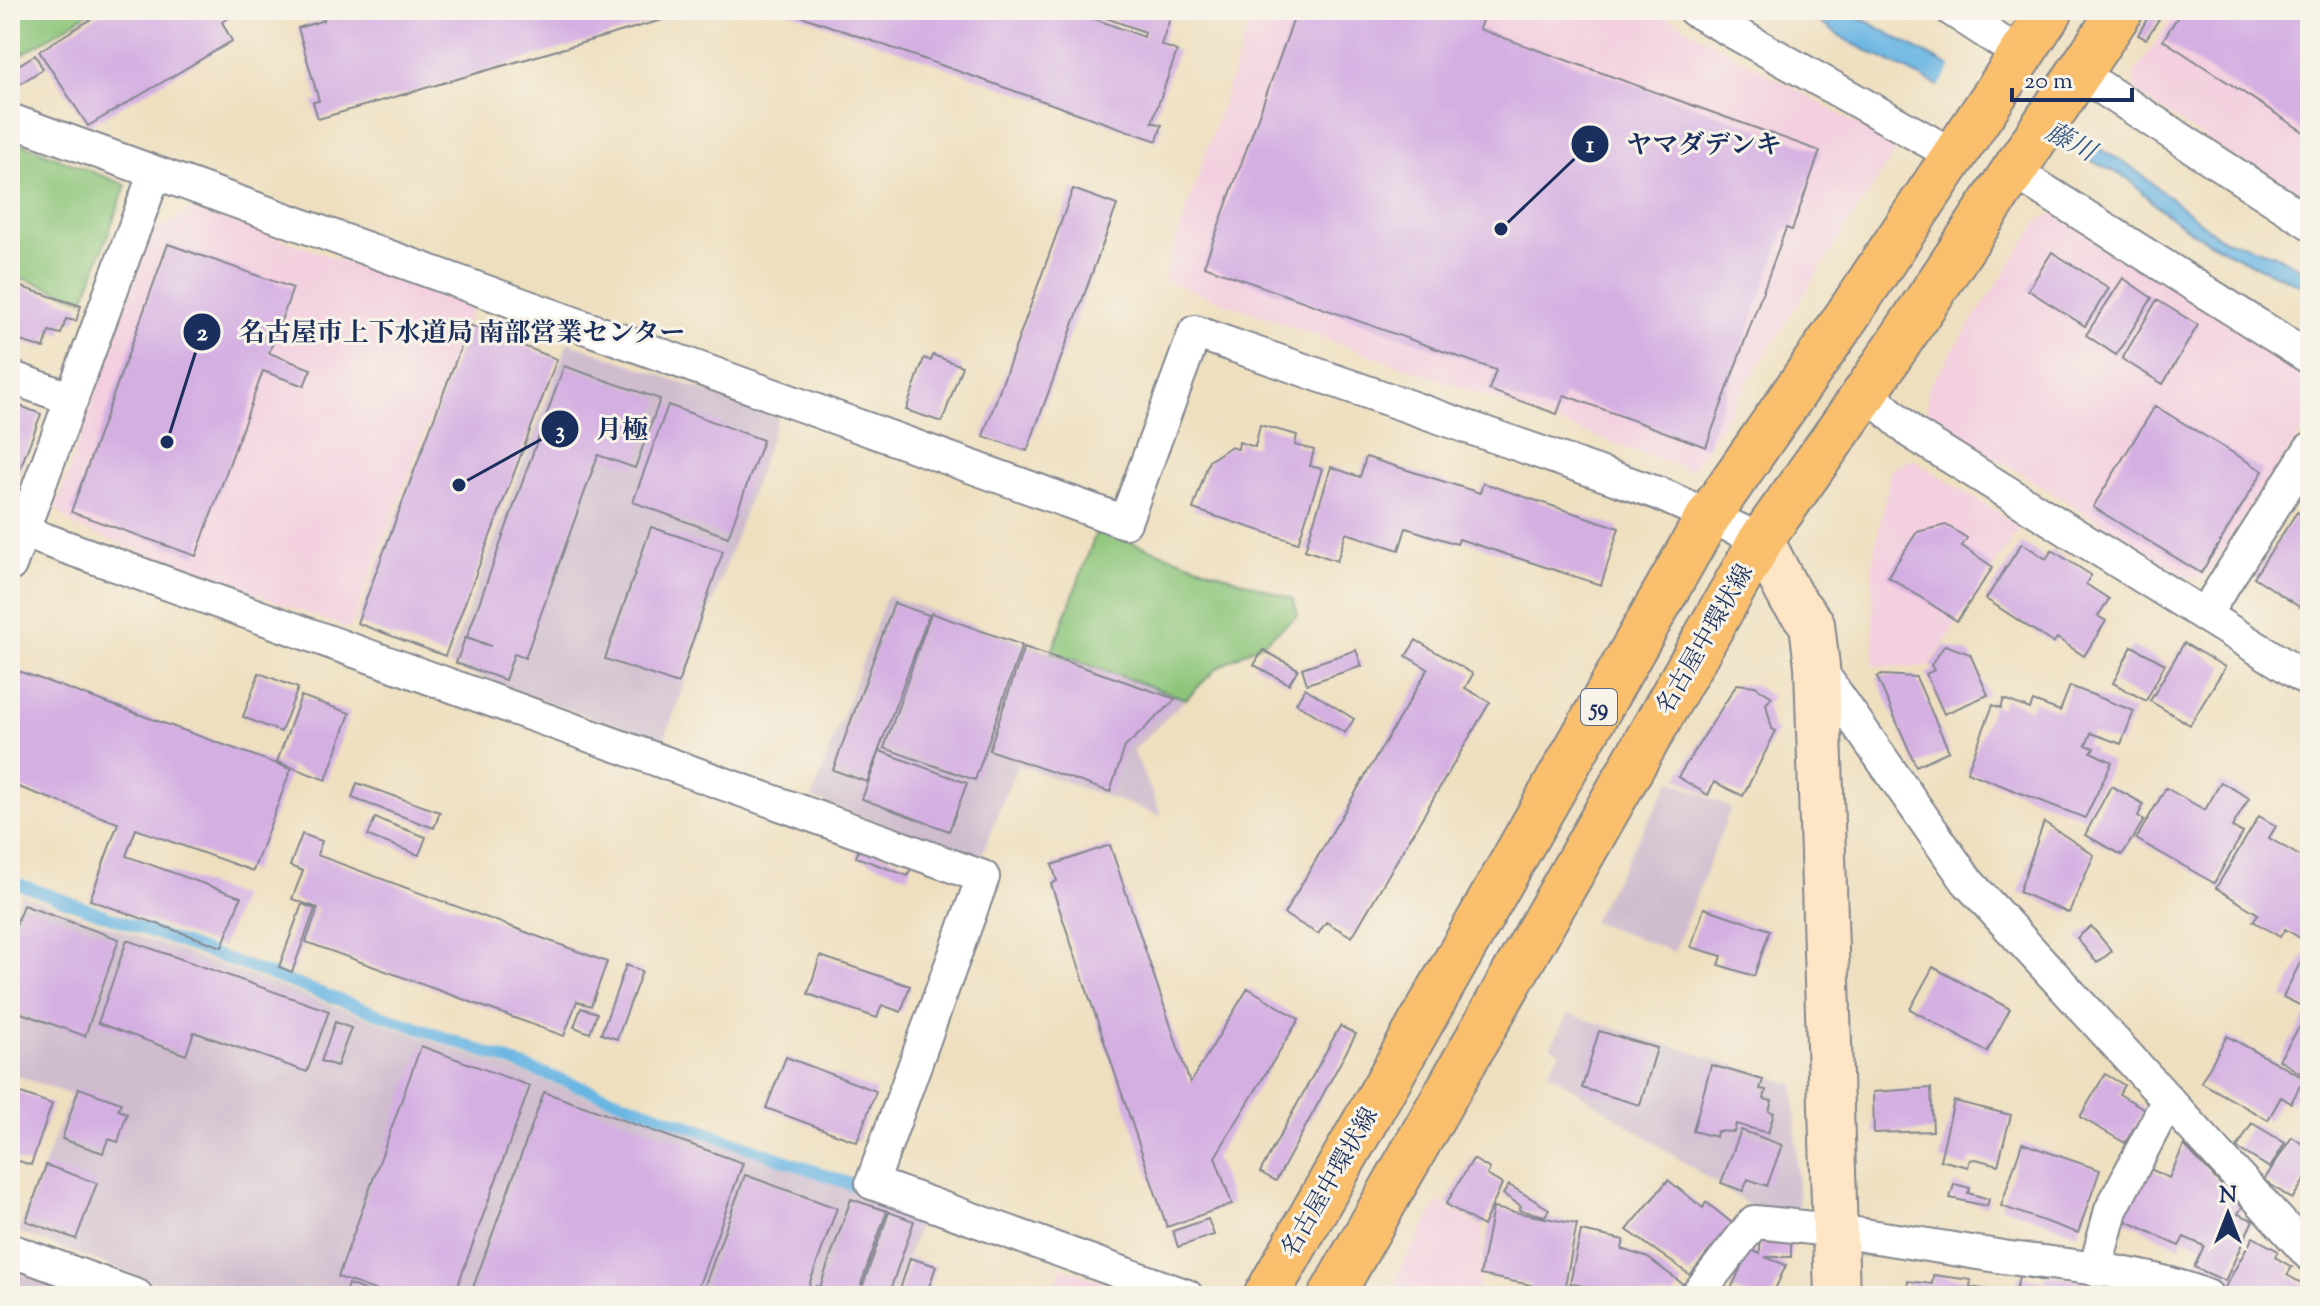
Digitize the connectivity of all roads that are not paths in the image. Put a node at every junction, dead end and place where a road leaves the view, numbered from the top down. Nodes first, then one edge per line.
1 (1694, 10) edge
2 (1952, 10) edge
3 (2051, 10) edge
4 (2121, 10) edge
5 (2017, 60) junction
6 (2073, 82) junction
7 (10, 120) edge
8 (1961, 148) junction
9 (2018, 168) junction
10 (154, 175) junction
11 (2310, 223) edge
12 (2310, 358) edge
13 (10, 377) edge
14 (1866, 392) junction
15 (72, 399) junction
16 (2310, 449) edge
17 (1708, 517) junction
18 (16, 530) edge
19 (1761, 540) junction
20 (10, 565) edge
21 (2205, 614) junction
22 (1817, 666) junction
23 (2310, 681) edge
24 (2168, 1100) junction
25 (1835, 1231) junction
26 (10, 1250) edge
27 (2310, 1255) edge
28 (2095, 1270) junction
29 (2194, 1293) edge
30 (137, 1296) edge
31 (1187, 1296) edge
32 (1266, 1296) edge
33 (1331, 1296) edge
34 (1696, 1296) edge
35 (1837, 1296) edge

1 - 8 street
2 - 5 street
3 - 5 main road, 名古屋中環状線 / 59
4 - 6 main road, 名古屋中環状線 / 59
5 - 8 main road, 名古屋中環状線 / 59
6 - 9 main road, 名古屋中環状線 / 59
6 - 11 street
7 - 10 street
8 - 17 main road, 名古屋中環状線 / 59
9 - 12 street
9 - 14 main road, 名古屋中環状線 / 59
10 - 15 street
10 - 17 street
13 - 15 street
14 - 19 main road, 名古屋中環状線 / 59
14 - 21 street
15 - 18 street
16 - 21 street
17 - 19 street
17 - 32 main road, 名古屋中環状線 / 59
18 - 20 street
18 - 31 street
19 - 22 street
19 - 33 main road, 名古屋中環状線 / 59
21 - 23 street
22 - 24 street
22 - 25 street
24 - 27 street
24 - 28 street
25 - 28 street
25 - 34 street
25 - 35 street
26 - 30 street
28 - 29 street

